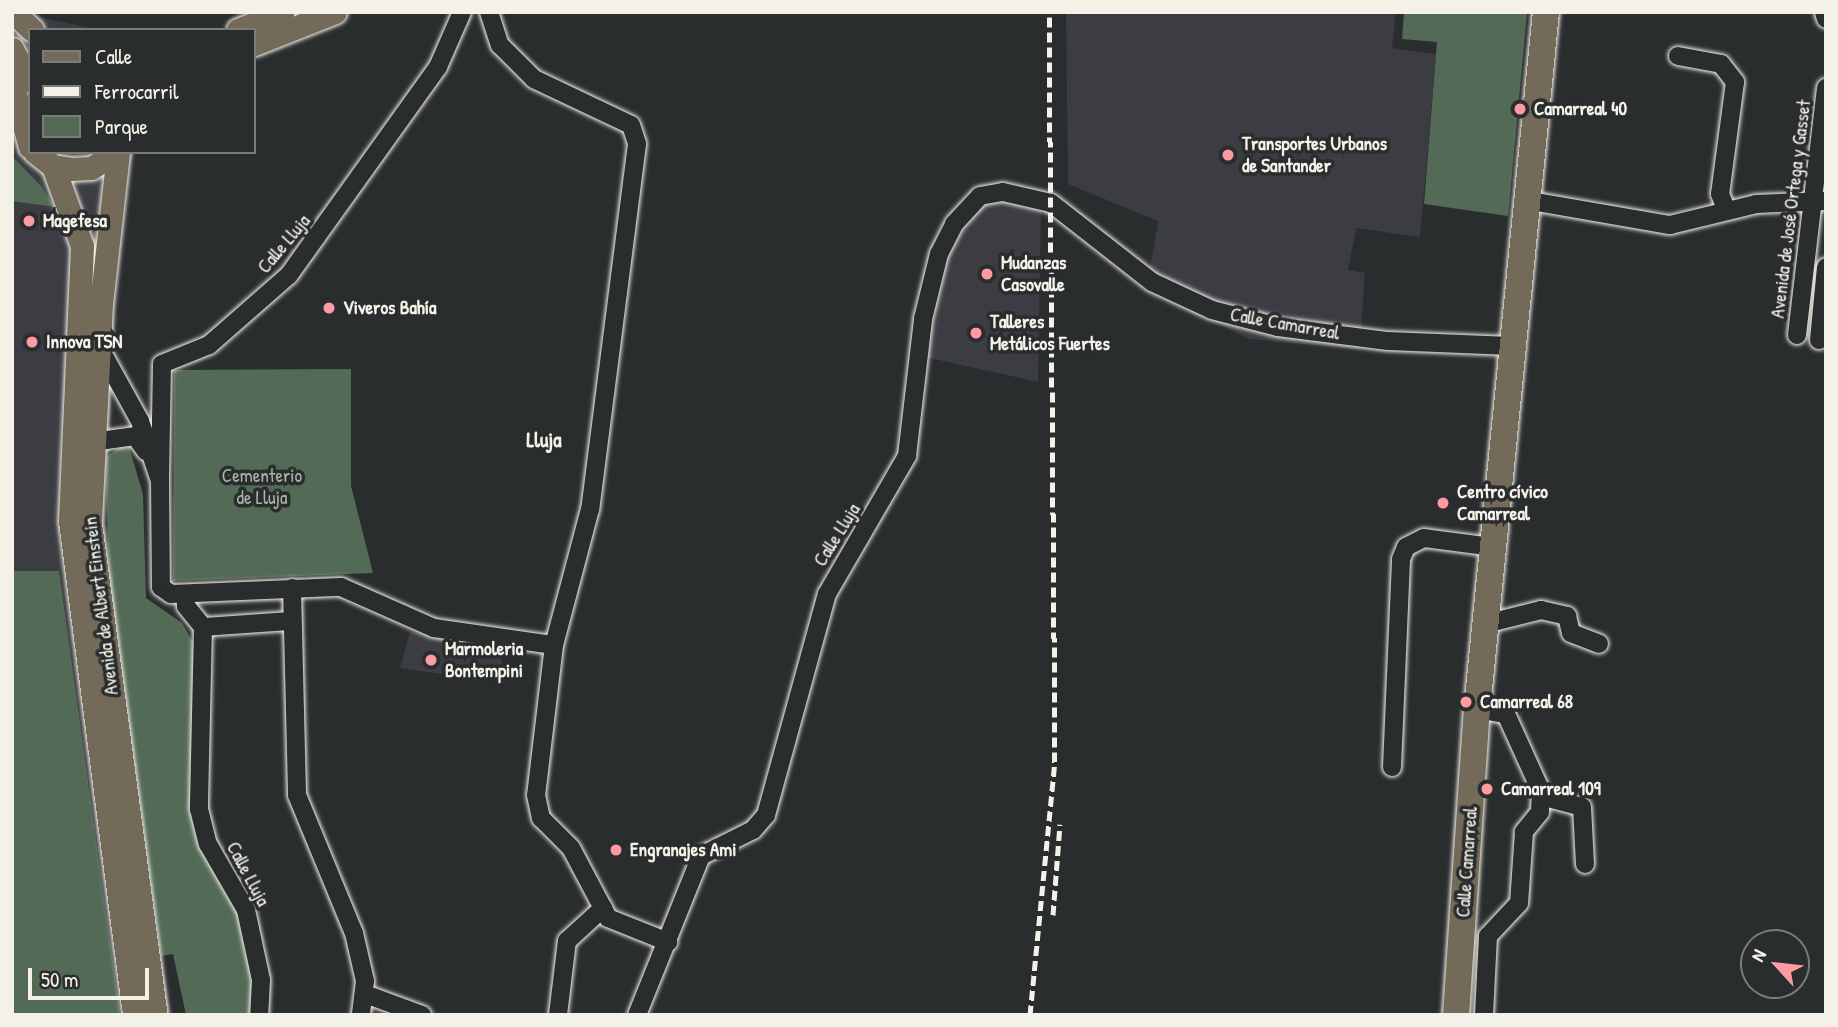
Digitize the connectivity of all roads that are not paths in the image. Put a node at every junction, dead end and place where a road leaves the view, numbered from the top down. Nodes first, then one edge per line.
1 (13, 12) edge
2 (283, 12) edge
3 (335, 12) edge
4 (462, 12) edge
5 (489, 12) edge
6 (1824, 12) edge
7 (1544, 14) edge
8 (1826, 19) edge
9 (30, 28) edge
10 (243, 28) edge
11 (256, 43) edge
12 (12, 49) edge
13 (1678, 56) dead end
14 (20, 80) edge
15 (1826, 88) edge
16 (28, 133) edge
17 (34, 154) edge
18 (52, 154) edge
19 (116, 154) edge
20 (118, 154) edge
21 (1525, 200) junction
22 (1817, 200) edge
23 (1051, 203) joint
24 (1726, 209) junction
25 (1826, 267) edge
26 (1797, 335) dead end
27 (1819, 340) dead end
28 (98, 345) junction
29 (1511, 346) junction
30 (92, 442) junction
31 (150, 457) junction
32 (160, 481) junction
33 (1492, 547) junction
34 (292, 588) junction
35 (185, 594) junction
36 (292, 621) junction
37 (1485, 624) junction
38 (202, 626) junction
39 (1599, 644) dead end
40 (554, 645) junction
41 (1477, 709) junction
42 (1392, 767) dead end
43 (1541, 796) junction
44 (1585, 864) dead end
45 (603, 908) junction
46 (668, 942) junction
47 (365, 994) junction
48 (134, 1015) edge
49 (156, 1015) edge
50 (259, 1015) edge
51 (361, 1015) edge
52 (422, 1015) edge
53 (558, 1015) edge
54 (637, 1015) edge
55 (1456, 1015) edge
56 (1484, 1015) edge

1 - 9 main road
2 - 10 main road
3 - 11 main road
4 - 32 street, Calle Lluja
5 - 40 street
6 - 8 street
7 - 21 highway, Calle Camarreal
12 - 14 main road
13 - 24 street
14 - 16 main road, Avenida de Albert Einstein
15 - 22 street, Avenida de José Ortega y Gasset
17 - 48 main road, Avenida de Albert Einstein
18 - 19 main road
20 - 28 main road, Avenida de Albert Einstein
21 - 24 street
21 - 29 highway, Calle Camarreal
22 - 24 street
22 - 26 street, Avenida de José Ortega y Gasset
23 - 29 street, Calle Camarreal
23 - 46 street, Calle Lluja
25 - 27 street
28 - 30 main road, Avenida de Albert Einstein
28 - 31 street, Calle Lluja
29 - 33 highway, Calle Camarreal
30 - 31 street, Calle Lluja
30 - 49 main road, Avenida de Albert Einstein
31 - 32 street, Calle Lluja
32 - 35 street, Calle Lluja
33 - 37 highway, Calle Camarreal
33 - 42 street
34 - 35 street
34 - 36 street
34 - 40 street
35 - 38 street, Calle Lluja
36 - 38 street
36 - 47 street
37 - 39 street
37 - 41 highway, Calle Camarreal
38 - 50 street, Calle Lluja
40 - 45 street
41 - 43 street
41 - 55 highway, Calle Camarreal
43 - 44 street
43 - 56 street, Calle Camarreal
45 - 46 street
45 - 53 street
46 - 54 street, Calle Lluja
47 - 51 street
47 - 52 street

